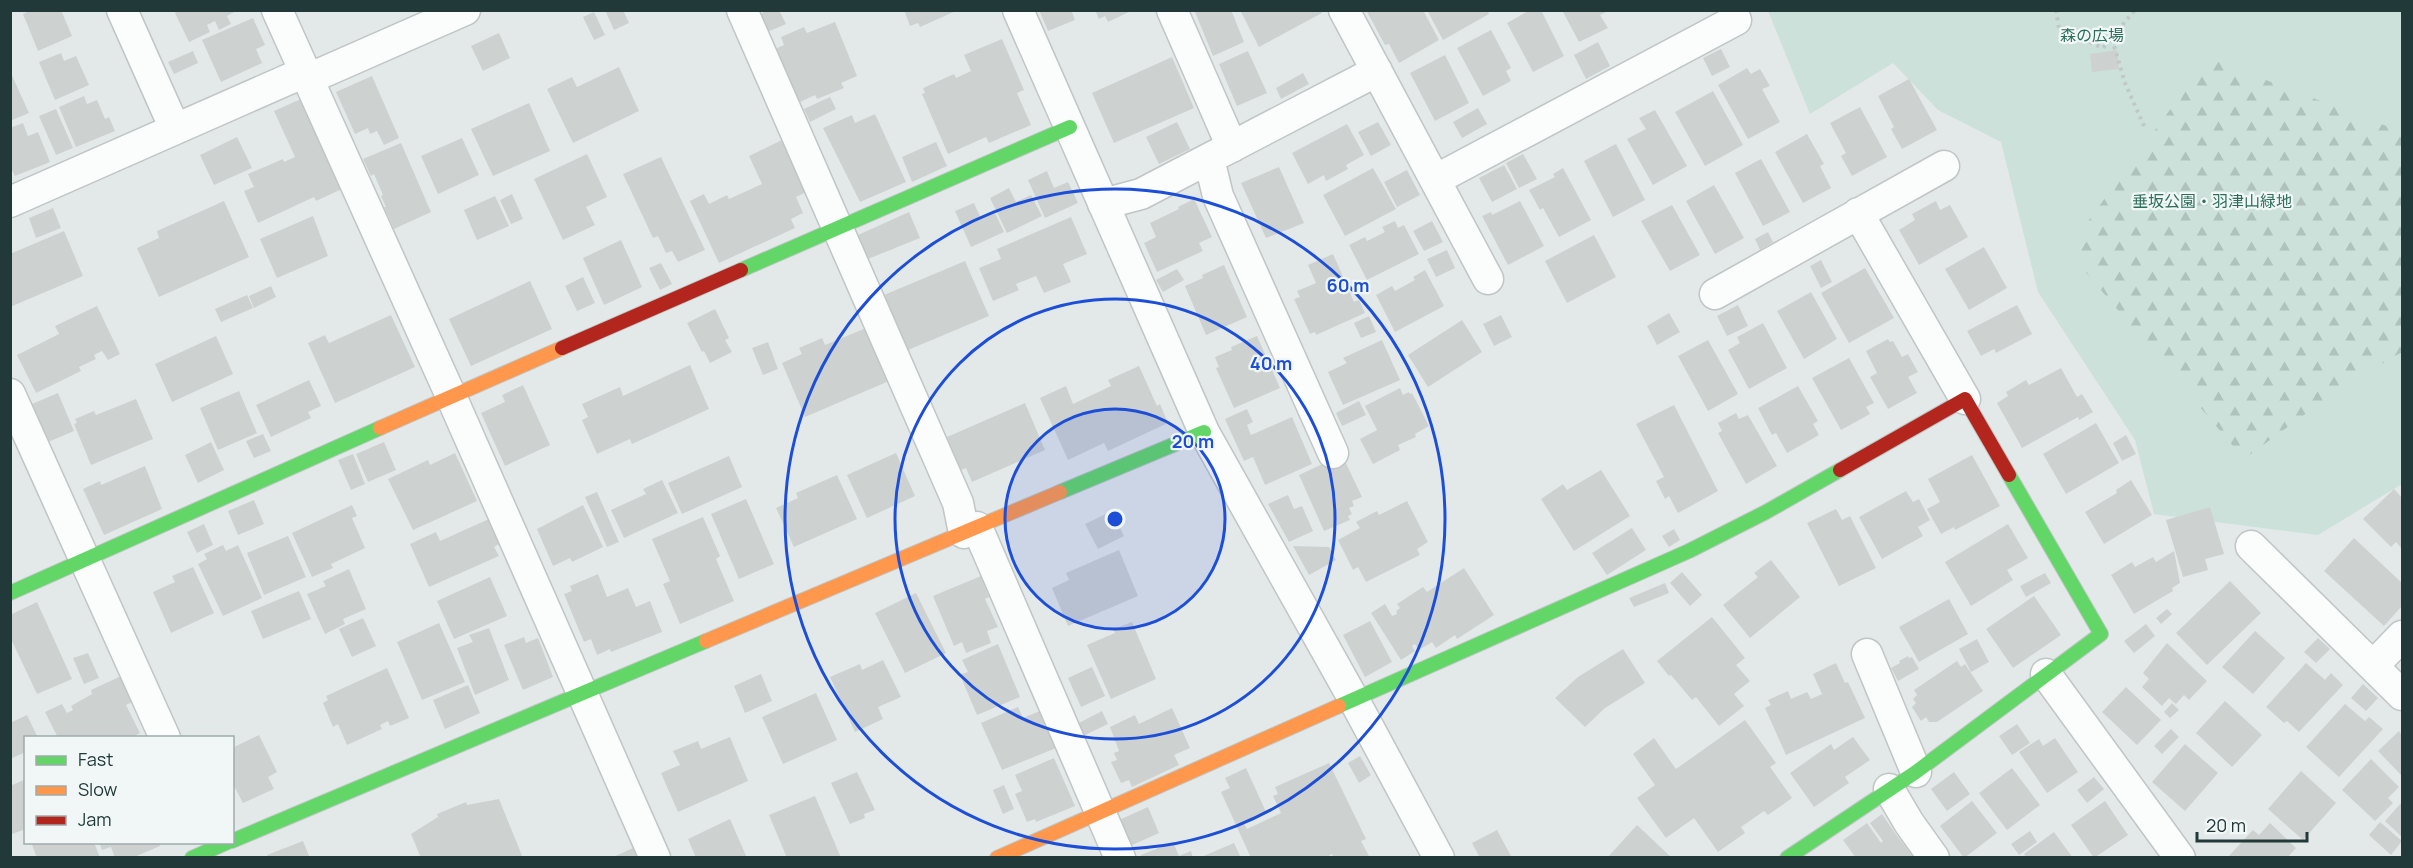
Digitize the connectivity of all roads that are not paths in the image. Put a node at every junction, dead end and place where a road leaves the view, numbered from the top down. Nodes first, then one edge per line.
1 (122, 10) edge
2 (277, 10) edge
3 (465, 10) edge
4 (742, 10) edge
5 (1018, 10) edge
6 (1172, 10) edge
7 (1344, 10) edge
8 (1736, 20) dead end
9 (1377, 71) junction
10 (307, 76) junction
11 (1070, 127) junction
12 (175, 129) junction
13 (1221, 153) junction
14 (1944, 166) dead end
15 (1435, 180) junction
16 (10, 201) edge
17 (1103, 204) junction
18 (1858, 213) junction
19 (838, 227) junction
20 (1488, 279) dead end
21 (1715, 294) dead end
22 (10, 394) edge
23 (451, 396) junction
24 (1965, 399) junction
25 (1204, 432) junction
26 (1333, 453) dead end
27 (971, 530) junction
28 (2251, 546) dead end
29 (85, 561) junction
30 (10, 593) edge
31 (2403, 636) edge
32 (1867, 654) dead end
33 (2373, 666) junction
34 (2046, 674) junction
35 (583, 695) junction
36 (2403, 695) edge
37 (1354, 700) junction
38 (164, 736) edge
39 (1916, 772) junction
40 (1889, 789) junction
41 (1101, 812) junction
42 (234, 839) edge
43 (655, 858) edge
44 (997, 858) edge
45 (1120, 858) edge
46 (1439, 858) edge
47 (1787, 858) edge
48 (1934, 858) edge
49 (2180, 858) edge

1 - 12 street
2 - 10 street
3 - 10 street
4 - 19 street
5 - 11 street
6 - 13 street
7 - 9 street
8 - 15 street
9 - 13 street
9 - 15 street
10 - 12 street
10 - 23 street
11 - 17 street
11 - 19 street
12 - 16 street
13 - 17 street
13 - 26 street
14 - 18 street
15 - 20 street
17 - 25 street
18 - 21 street
18 - 24 street
19 - 23 street
19 - 27 street
22 - 29 street
23 - 29 street
23 - 35 street
24 - 34 street
24 - 37 street
25 - 27 street
25 - 37 street
27 - 35 street
27 - 41 street
28 - 33 street
29 - 30 street
29 - 38 street
31 - 33 street
32 - 39 street
33 - 36 street
34 - 39 street
34 - 49 street
35 - 42 street
35 - 43 street
37 - 41 street
37 - 46 street
39 - 40 street
40 - 47 street
40 - 48 street
41 - 44 street
41 - 45 street

